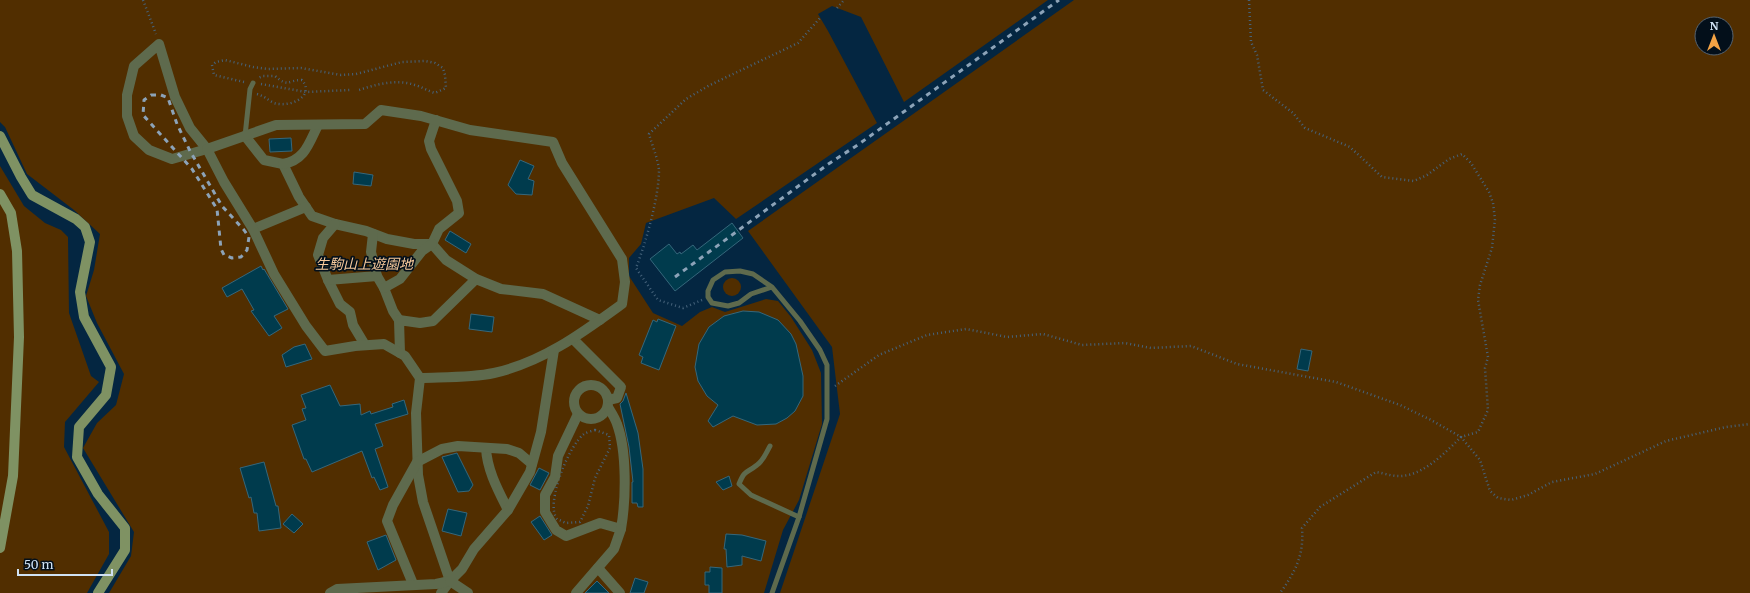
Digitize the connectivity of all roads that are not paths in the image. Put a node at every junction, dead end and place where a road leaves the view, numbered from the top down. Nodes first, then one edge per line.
1 (253, 83) road end
2 (436, 120) junction
3 (318, 125) junction
4 (0, 136) edge
5 (245, 136) junction
6 (207, 149) junction
7 (283, 164) junction
8 (0, 194) edge
9 (306, 207) junction
10 (335, 224) junction
11 (253, 229) junction
12 (373, 234) junction
13 (432, 244) junction
14 (377, 276) junction
15 (476, 279) junction
16 (328, 280) junction
17 (772, 287) junction
18 (384, 288) junction
19 (399, 320) junction
20 (600, 320) junction
21 (573, 339) junction
22 (365, 345) junction
23 (554, 350) junction
24 (400, 353) junction
25 (420, 378) junction
26 (608, 404) junction
27 (578, 414) junction
28 (770, 446) dead end
29 (486, 448) junction
30 (417, 462) junction
31 (532, 464) junction
32 (508, 510) junction
33 (799, 517) junction
34 (622, 529) junction
35 (0, 548) edge
36 (598, 568) junction
37 (450, 581) junction
38 (413, 584) junction
39 (98, 593) edge
40 (330, 593) edge
41 (441, 593) edge
42 (468, 593) edge
43 (576, 593) edge
44 (620, 593) edge
45 (772, 593) edge

1 - 5 lane
2 - 3 street
2 - 13 street
2 - 20 street
3 - 5 street
3 - 7 street
4 - 39 street
5 - 6 street
5 - 7 street
6 - 6 street
6 - 11 street
7 - 9 street
8 - 35 street
9 - 10 street
9 - 11 street
10 - 12 street
10 - 16 street
11 - 22 street
12 - 13 street
12 - 14 street
13 - 15 street
13 - 18 street
14 - 16 street
14 - 18 street
15 - 19 street
15 - 20 street
16 - 22 street
17 - 17 lane
17 - 33 lane
18 - 19 street
19 - 24 street
20 - 21 street
21 - 23 street
21 - 26 street
22 - 24 street
23 - 25 street
23 - 31 street
24 - 25 street
25 - 30 street
26 - 27 street
26 - 27 street
26 - 34 street
27 - 34 street
28 - 33 lane
29 - 30 street
29 - 31 street
29 - 32 street
30 - 37 street
30 - 38 street
31 - 32 street
32 - 37 street
33 - 45 lane
34 - 36 street
36 - 43 street
36 - 44 street
37 - 38 street
37 - 41 street
37 - 42 street
38 - 40 street

